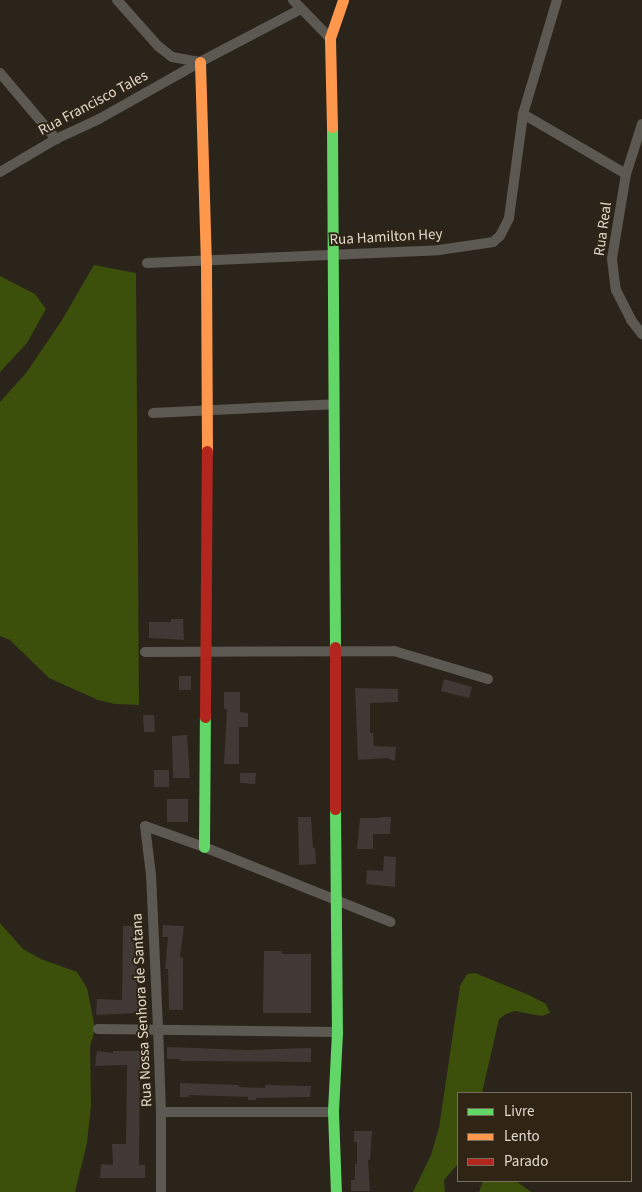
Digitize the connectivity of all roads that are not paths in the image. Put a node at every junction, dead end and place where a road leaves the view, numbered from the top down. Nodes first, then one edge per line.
1 (117, 0) edge
2 (293, 0) edge
3 (343, 0) edge
4 (557, 0) edge
5 (302, 9) junction
6 (330, 38) junction
7 (200, 62) junction
8 (0, 73) edge
9 (523, 114) junction
10 (642, 124) edge
11 (56, 139) junction
12 (0, 172) edge
13 (626, 174) junction
14 (334, 255) junction
15 (206, 261) junction
16 (146, 263) dead end
17 (642, 334) edge
18 (334, 404) junction
19 (207, 411) junction
20 (153, 413) dead end
21 (205, 651) junction
22 (145, 652) dead end
23 (336, 652) junction
24 (488, 679) dead end
25 (204, 846) junction
26 (334, 898) junction
27 (391, 922) dead end
28 (158, 1028) junction
29 (98, 1029) dead end
30 (337, 1032) junction
31 (161, 1112) junction
32 (333, 1112) junction
33 (161, 1192) edge
34 (336, 1192) edge

1 - 7 street
2 - 5 street
3 - 6 street
4 - 9 street
5 - 6 street
5 - 7 street, Rua Francisco Tales
6 - 14 street
7 - 11 street, Rua Francisco Tales
7 - 15 street
8 - 11 street
9 - 13 street
9 - 14 street, Rua Hamilton Hey
10 - 13 street, Rua Real
11 - 12 street, Rua Francisco Tales
13 - 17 street, Rua Real
14 - 15 street, Rua Hamilton Hey
14 - 18 street
15 - 16 street, Rua Hamilton Hey
15 - 19 street
18 - 19 street
18 - 23 street
19 - 20 street
19 - 21 street
21 - 22 street
21 - 23 street
21 - 25 street
23 - 24 street
23 - 26 street
25 - 26 street
25 - 28 street, Rua Nossa Senhora de Santana
26 - 27 street
26 - 30 street
28 - 29 street
28 - 30 street
28 - 31 street, Rua Nossa Senhora de Santana
30 - 32 street
31 - 32 street
31 - 33 street, Rua Nossa Senhora de Santana
32 - 34 street

